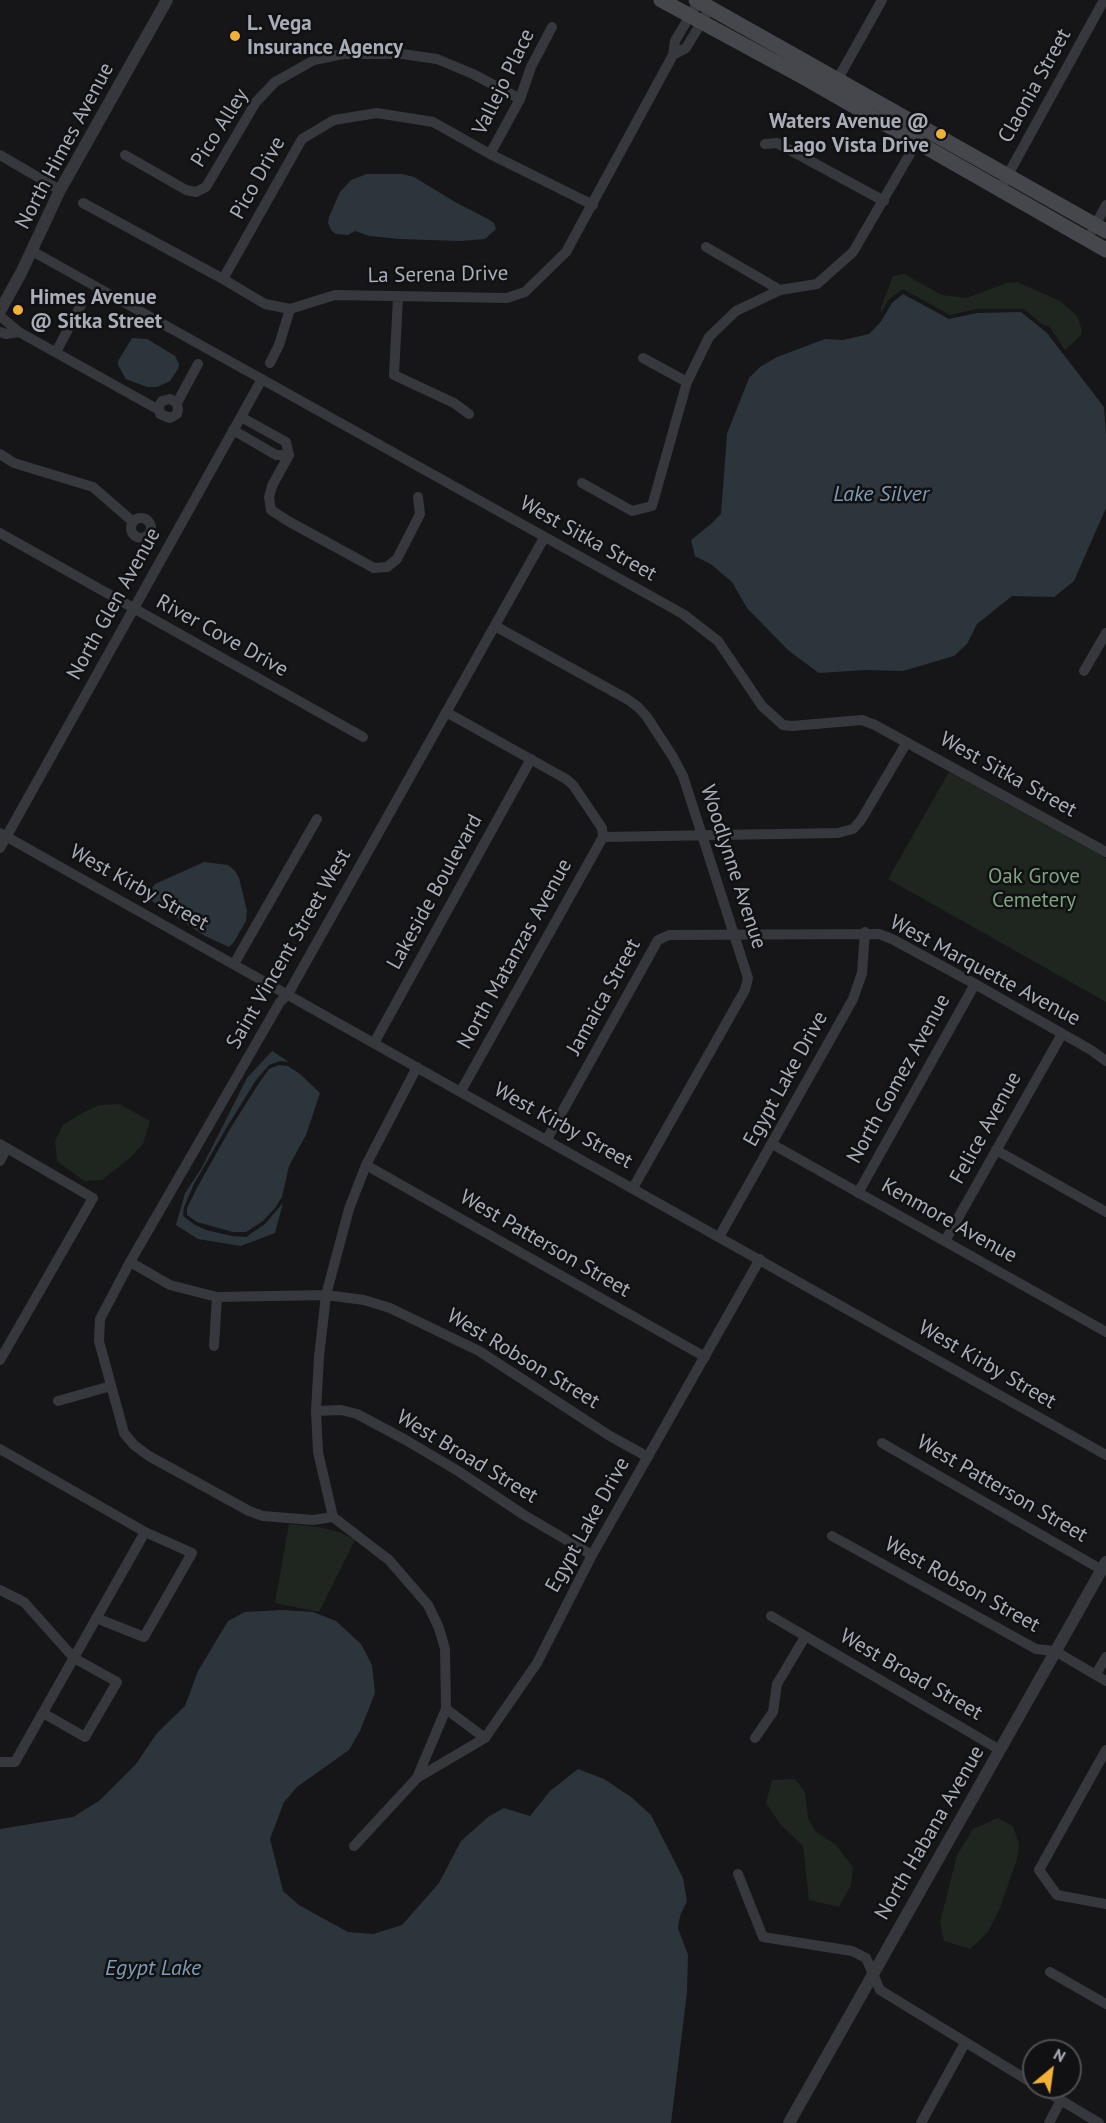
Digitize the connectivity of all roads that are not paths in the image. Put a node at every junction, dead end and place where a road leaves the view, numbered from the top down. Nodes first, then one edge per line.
1 (168, 0) edge
2 (661, 0) edge
3 (882, 0) edge
4 (1104, 0) edge
5 (701, 3) edge
6 (696, 20) junction
7 (552, 27) dead end
8 (834, 86) junction
9 (520, 99) junction
10 (925, 128) junction
11 (917, 142) junction
12 (765, 144) dead end
13 (125, 154) dead end
14 (490, 154) junction
15 (0, 156) edge
16 (1007, 176) junction
17 (60, 190) junction
18 (999, 190) junction
19 (884, 201) junction
20 (82, 203) dead end
21 (592, 205) junction
22 (1106, 205) edge
23 (1100, 228) edge
24 (1087, 239) junction
25 (706, 247) dead end
26 (1106, 250) edge
27 (32, 251) junction
28 (223, 279) junction
29 (780, 290) junction
30 (398, 297) junction
31 (81, 305) dead end
32 (290, 309) junction
33 (0, 311) edge
34 (0, 316) edge
35 (0, 332) edge
36 (19, 332) junction
37 (56, 352) junction
38 (643, 358) dead end
39 (270, 363) dead end
40 (198, 364) dead end
41 (262, 379) junction
42 (687, 382) junction
43 (469, 414) dead end
44 (241, 417) junction
45 (233, 430) junction
46 (0, 454) edge
47 (289, 455) junction
48 (582, 483) dead end
49 (418, 497) dead end
50 (132, 521) dead end
51 (0, 533) edge
52 (544, 538) junction
53 (134, 609) junction
54 (495, 626) junction
55 (1106, 633) edge
56 (1084, 671) dead end
57 (446, 712) junction
58 (363, 737) dead end
59 (907, 742) junction
60 (531, 759) junction
61 (317, 819) dead end
62 (3, 834) edge
63 (702, 836) junction
64 (603, 837) junction
65 (0, 848) edge
66 (1106, 852) edge
67 (865, 932) junction
68 (732, 934) junction
69 (234, 964) junction
70 (975, 984) junction
71 (288, 994) junction
72 (1062, 1034) junction
73 (374, 1043) junction
74 (1106, 1061) edge
75 (417, 1067) junction
76 (460, 1091) junction
77 (547, 1139) junction
78 (772, 1144) junction
79 (3, 1146) edge
80 (996, 1150) junction
81 (0, 1161) edge
82 (366, 1165) junction
83 (633, 1188) junction
84 (858, 1193) junction
85 (1106, 1212) edge
86 (719, 1237) junction
87 (945, 1241) junction
88 (760, 1259) junction
89 (130, 1262) junction
90 (326, 1295) junction
91 (218, 1297) junction
92 (1106, 1332) edge
93 (214, 1346) dead end
94 (705, 1357) junction
95 (0, 1360) edge
96 (111, 1386) junction
97 (58, 1401) dead end
98 (316, 1411) junction
99 (882, 1443) dead end
100 (0, 1449) edge
101 (1106, 1455) edge
102 (648, 1457) junction
103 (333, 1517) junction
104 (145, 1532) junction
105 (832, 1536) dead end
106 (592, 1555) junction
107 (1104, 1566) edge
108 (0, 1590) edge
109 (771, 1616) dead end
110 (96, 1618) junction
111 (805, 1636) junction
112 (1055, 1651) junction
113 (1106, 1657) edge
114 (74, 1658) junction
115 (1096, 1674) junction
116 (1106, 1680) edge
117 (446, 1709) junction
118 (43, 1713) junction
119 (485, 1738) junction
120 (756, 1738) dead end
121 (1000, 1750) junction
122 (1106, 1750) edge
123 (0, 1762) edge
124 (417, 1778) junction
125 (354, 1846) dead end
126 (738, 1874) dead end
127 (1106, 1904) edge
128 (1050, 1972) dead end
129 (872, 1973) junction
130 (1106, 2004) edge
131 (965, 2043) junction
132 (1022, 2077) edge
133 (1061, 2100) joint
134 (789, 2123) edge
135 (921, 2123) edge
136 (1049, 2123) edge
137 (1099, 2123) edge

1 - 17 street, North Himes Avenue
2 - 6 main road
3 - 8 street
4 - 16 street, Claonia Street
5 - 6 street, La Serena Drive
5 - 8 main road
6 - 8 main road
6 - 21 street, La Serena Drive
7 - 9 street, Vallejo Place
8 - 10 main road
8 - 11 main road
9 - 13 street, Pico Alley
9 - 14 street, Vallejo Place
10 - 11 street
10 - 16 main road
11 - 18 main road
11 - 19 street
12 - 19 street
14 - 21 street, Pico Drive
14 - 28 street, Pico Drive
15 - 17 street
16 - 18 street, Claonia Street
16 - 23 main road
17 - 27 street, North Himes Avenue
18 - 24 main road
19 - 29 street
20 - 28 street
21 - 30 street, La Serena Drive
22 - 23 street
23 - 24 street
24 - 26 main road
25 - 29 street
27 - 33 street, North Himes Avenue
27 - 41 street, West Sitka Street
28 - 32 street
29 - 42 street
30 - 32 street, La Serena Drive
30 - 43 street
31 - 37 street
32 - 39 street
34 - 36 street
35 - 36 street
36 - 37 street
37 - 40 street
38 - 42 street
41 - 44 street, North Glen Avenue
41 - 52 street, West Sitka Street
42 - 48 street
44 - 45 street, North Glen Avenue
44 - 47 street
45 - 47 street
45 - 53 street, North Glen Avenue
46 - 50 street
47 - 49 street
51 - 53 street, River Cove Drive
52 - 54 street, Saint Vincent Street West
52 - 59 street, West Sitka Street
53 - 58 street, River Cove Drive
53 - 62 street, North Glen Avenue
54 - 57 street, Saint Vincent Street West
54 - 63 street, Woodlynne Avenue
55 - 56 street
57 - 60 street
57 - 71 street, Saint Vincent Street West
59 - 63 street
59 - 66 street, West Sitka Street
60 - 64 street
60 - 73 street, Lakeside Boulevard
61 - 69 street
62 - 65 street, North Glen Avenue
62 - 69 street, West Kirby Street
63 - 64 street
63 - 68 street, Woodlynne Avenue
64 - 76 street, North Matanzas Avenue
67 - 68 street, West Marquette Avenue
67 - 70 street, West Marquette Avenue
67 - 78 street, Egypt Lake Drive
68 - 77 street, Jamaica Street
68 - 83 street, Woodlynne Avenue
69 - 71 street, West Kirby Street
70 - 72 street, West Marquette Avenue
70 - 84 street, North Gomez Avenue
71 - 73 street, West Kirby Street
71 - 89 street, Saint Vincent Street West
72 - 74 street, West Marquette Avenue
72 - 80 street, Felice Avenue
73 - 75 street, West Kirby Street
75 - 76 street, West Kirby Street
75 - 82 street
76 - 77 street, West Kirby Street
77 - 83 street, West Kirby Street
78 - 84 street, Kenmore Avenue
78 - 86 street, Egypt Lake Drive
79 - 81 street
79 - 95 street
80 - 85 street
80 - 87 street, Felice Avenue
82 - 90 street
82 - 94 street, West Patterson Street
83 - 86 street, West Kirby Street
84 - 87 street, Kenmore Avenue
86 - 88 street, West Kirby Street
87 - 92 street, Kenmore Avenue
88 - 94 street, Egypt Lake Drive
88 - 101 street, West Kirby Street
89 - 91 street, West Robson Street
89 - 96 street, Saint Vincent Street West
90 - 91 street, West Robson Street
90 - 98 street
90 - 102 street, West Robson Street
91 - 93 street
94 - 102 street, Egypt Lake Drive
96 - 97 street
96 - 103 street, Saint Vincent Street West
98 - 103 street
98 - 106 street, West Broad Street
99 - 107 street, West Patterson Street
100 - 104 street
102 - 106 street, Egypt Lake Drive
103 - 117 street
104 - 110 street
104 - 110 street
105 - 112 street, West Robson Street
106 - 119 street, Egypt Lake Drive
107 - 112 street, North Habana Avenue
108 - 114 street
109 - 111 street, West Broad Street
110 - 114 street
111 - 120 street
111 - 121 street, West Broad Street
112 - 115 street, West Robson Street
112 - 121 street, North Habana Avenue
113 - 115 street
114 - 118 street
114 - 118 street
115 - 116 street, West Robson Street
117 - 119 street
117 - 124 street, Egypt Lake Drive
118 - 123 street
119 - 124 street, Egypt Lake Drive
121 - 129 street, North Habana Avenue
122 - 127 street
124 - 125 street, Egypt Lake Drive
126 - 129 street
128 - 130 street
129 - 131 street
129 - 134 street, North Habana Avenue
131 - 132 street
131 - 135 street
133 - 136 street
133 - 137 street

